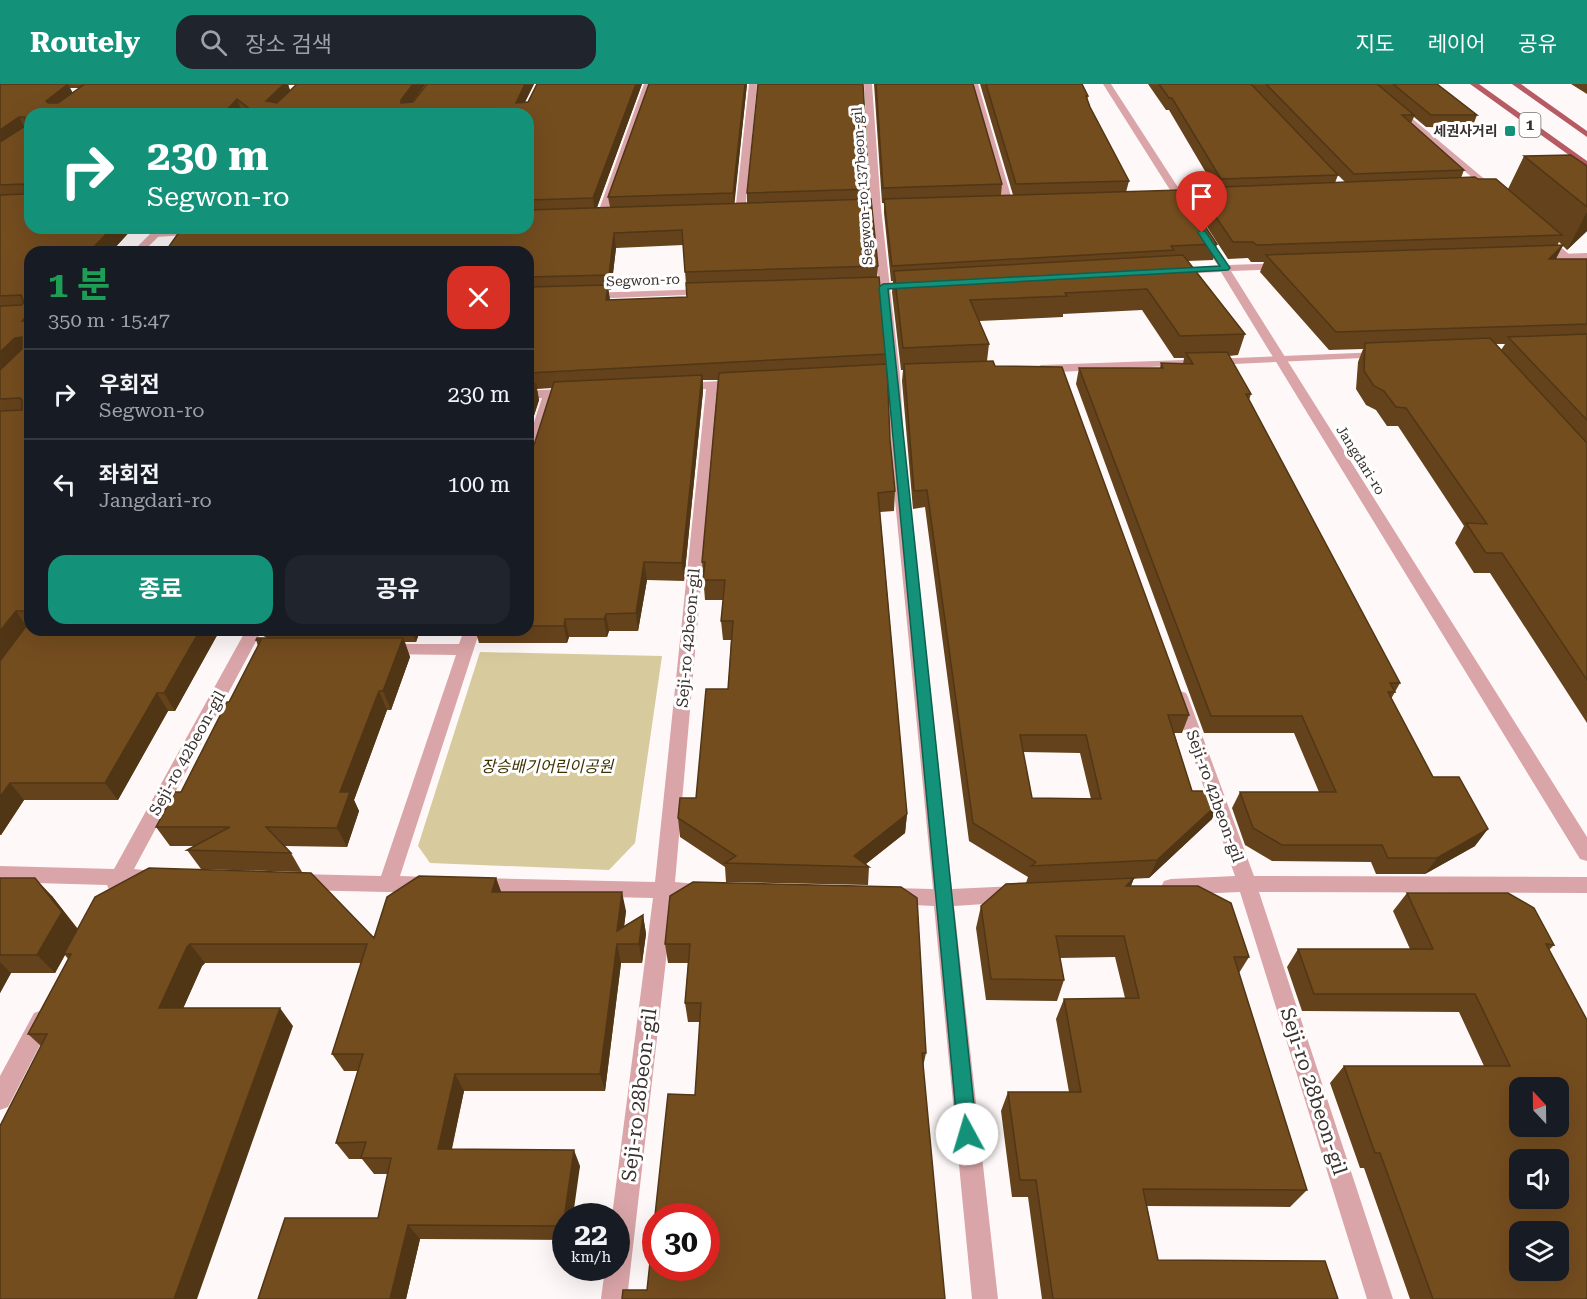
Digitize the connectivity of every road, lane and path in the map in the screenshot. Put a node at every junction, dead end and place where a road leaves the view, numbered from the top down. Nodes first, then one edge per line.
1 (648, 84) edge
2 (753, 84) edge
3 (868, 84) edge
4 (975, 84) edge
5 (1107, 84) edge
6 (1366, 84) edge
7 (1474, 84) edge
8 (1516, 84) edge
9 (1587, 135) edge
10 (1587, 165) edge
11 (1479, 188) edge
12 (1495, 188) junction
13 (1226, 195) edge
14 (1179, 197) junction
15 (1156, 198) edge
16 (997, 203) edge
17 (1008, 203) junction
18 (1020, 203) edge
19 (1507, 203) edge
20 (887, 207) edge
21 (864, 208) edge
22 (876, 208) junction
23 (751, 212) edge
24 (728, 213) edge
25 (740, 213) junction
26 (613, 217) edge
27 (1532, 226) edge
28 (156, 234) edge
29 (143, 246) edge
30 (1566, 256) junction
31 (1587, 256) edge
32 (1519, 258) edge
33 (1296, 266) edge
34 (1226, 268) junction
35 (1167, 272) edge
36 (1587, 275) edge
37 (930, 284) edge
38 (883, 287) junction
39 (848, 288) edge
40 (717, 292) edge
41 (575, 297) edge
42 (1395, 354) edge
43 (1281, 359) junction
44 (1028, 370) edge
45 (758, 383) edge
46 (712, 385) junction
47 (666, 387) edge
48 (585, 392) edge
49 (550, 393) junction
50 (534, 394) edge
51 (534, 442) edge
52 (252, 636) edge
53 (470, 636) edge
54 (244, 649) junction
55 (267, 649) edge
56 (372, 650) edge
57 (465, 650) junction
58 (1174, 682) edge
59 (1587, 853) edge
60 (0, 874) edge
61 (120, 877) junction
62 (178, 878) edge
63 (283, 881) edge
64 (388, 884) junction
65 (1247, 884) junction
66 (1587, 885) edge
67 (1153, 888) edge
68 (664, 891) junction
69 (722, 892) edge
70 (1036, 893) edge
71 (873, 896) edge
72 (109, 897) edge
73 (942, 898) junction
74 (55, 998) edge
75 (0, 1099) edge
76 (614, 1299) edge
77 (985, 1299) edge
78 (1380, 1299) edge

1 - 26 street
2 - 25 street
3 - 22 street, Segwon-ro 137beon-gil
4 - 17 street
5 - 14 street, Jangdari-ro
6 - 12 street
7 - 10 main road, 1
8 - 9 main road, 1
11 - 12 street
12 - 19 street
13 - 14 street
14 - 15 street
14 - 34 street, Jangdari-ro
16 - 17 street
17 - 18 street
20 - 22 street
21 - 22 street
22 - 38 street, Segwon-ro 137beon-gil
23 - 25 street
24 - 25 street
27 - 30 street
28 - 29 street
30 - 31 street
30 - 32 street
30 - 36 street
33 - 34 street
34 - 35 street
34 - 43 street, Jangdari-ro
37 - 38 street
38 - 39 street
38 - 73 street, Segwon-ro 137beon-gil
40 - 41 street, Segwon-ro
42 - 43 street
43 - 44 street
43 - 59 street, Jangdari-ro
45 - 46 street
46 - 47 street
46 - 68 street, Seji-ro 42beon-gil
48 - 49 street
49 - 50 street
49 - 51 street
52 - 54 street, Seji-ro 42beon-gil
53 - 57 street
54 - 55 street
54 - 61 street, Seji-ro 42beon-gil
56 - 57 street
57 - 64 street
58 - 65 street, Seji-ro 42beon-gil
60 - 61 street
61 - 62 street
61 - 72 street
63 - 64 street
64 - 68 street
65 - 66 street, Seji-ro 42beon-gil
65 - 67 street, Seji-ro 42beon-gil
65 - 78 street, Seji-ro 28beon-gil
68 - 69 street
68 - 76 street, Seji-ro 28beon-gil
70 - 73 street
71 - 73 street
73 - 77 street, Segwon-ro 137beon-gil
74 - 75 street

